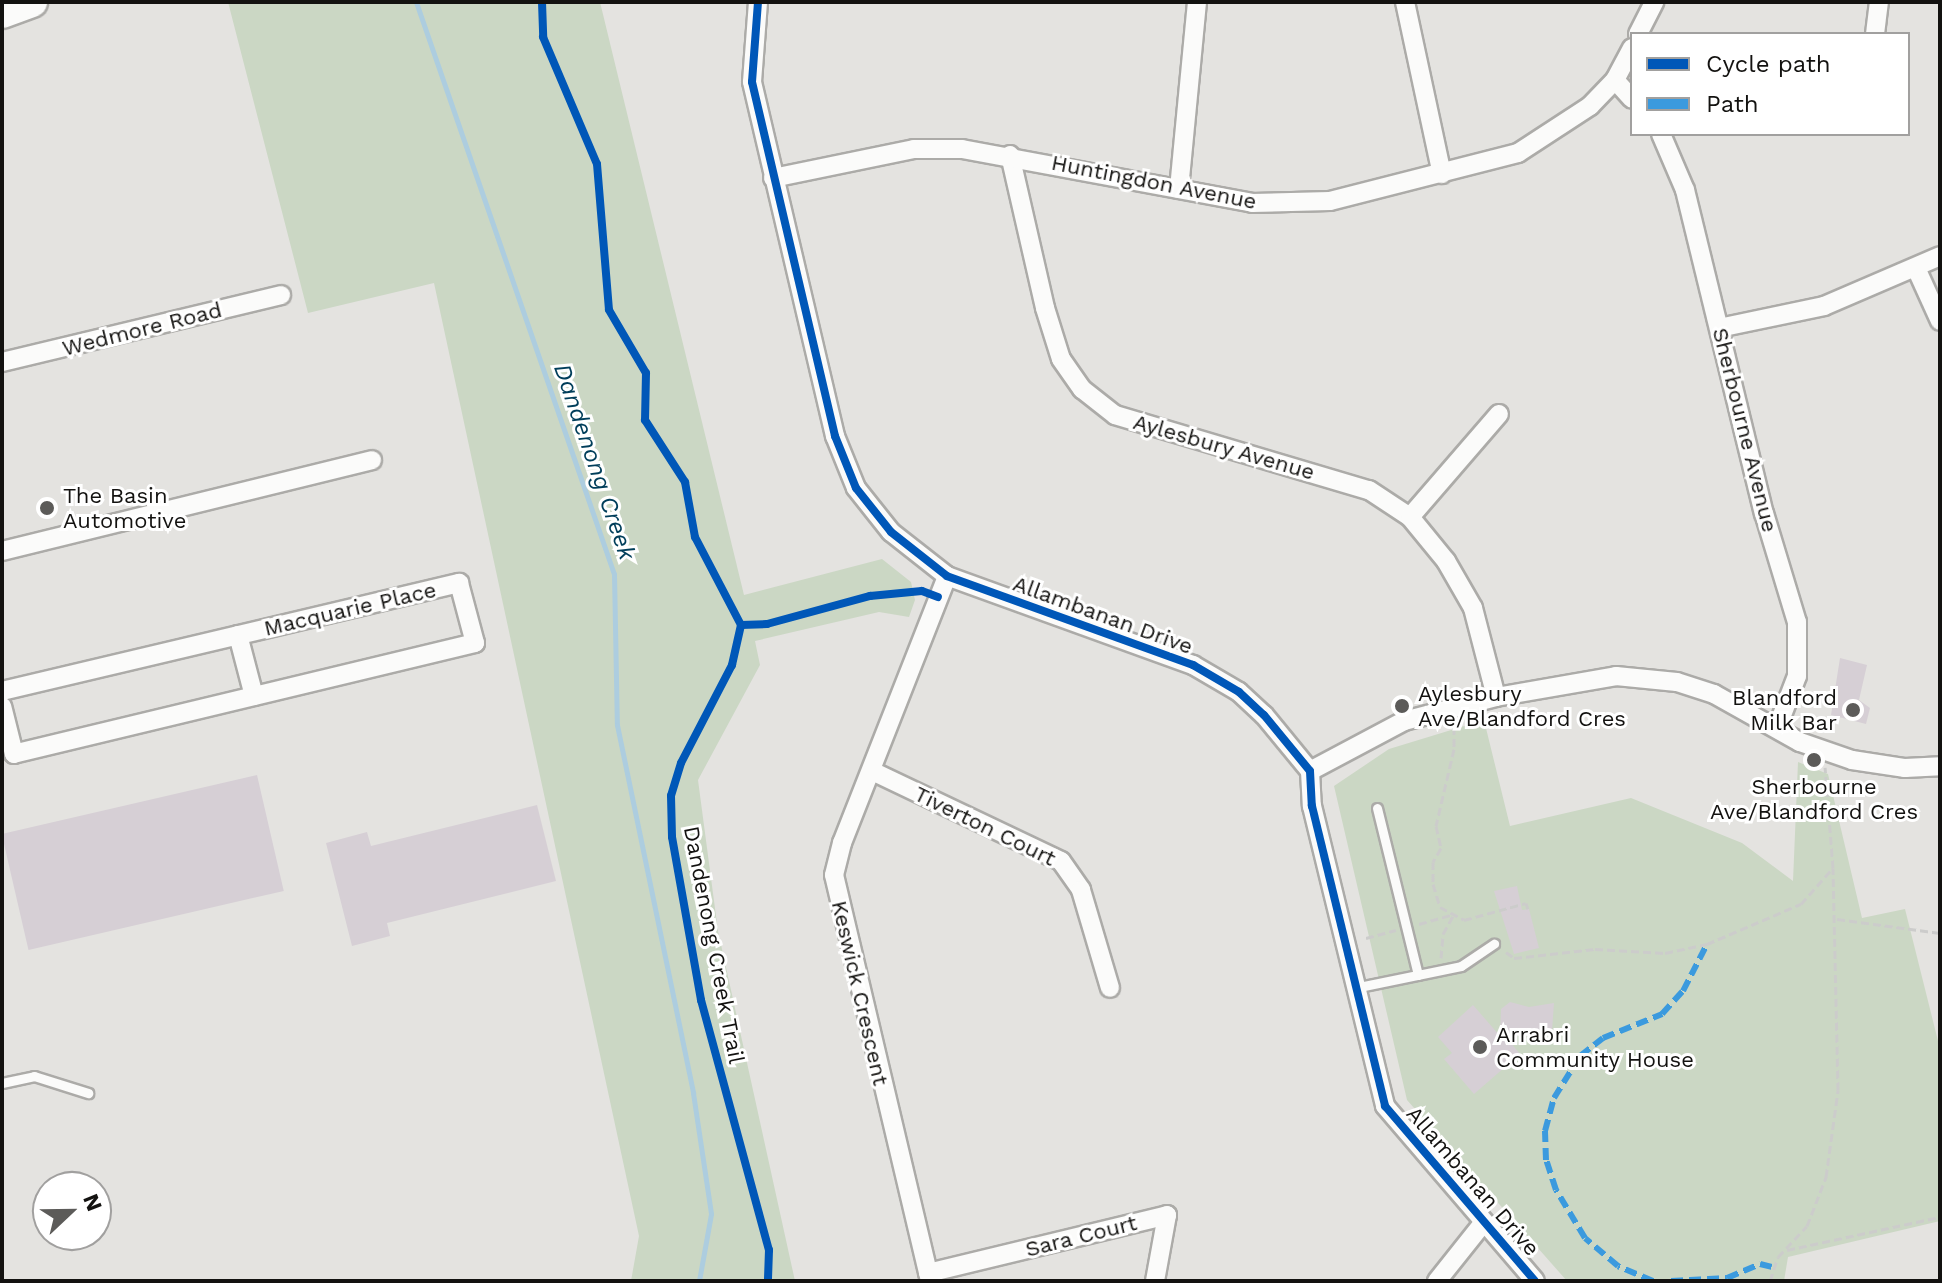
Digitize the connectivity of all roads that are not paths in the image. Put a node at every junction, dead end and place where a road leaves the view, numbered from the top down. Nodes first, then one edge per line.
1 (32, 2) edge
2 (758, 2) edge
3 (1197, 2) edge
4 (1405, 2) edge
5 (1654, 2) edge
6 (1879, 2) edge
7 (2, 13) edge
8 (1639, 32) edge
9 (1875, 32) edge
10 (1630, 52) edge
11 (1615, 80) junction
12 (1630, 97) edge
13 (1662, 136) edge
14 (1010, 155) junction
15 (1442, 174) junction
16 (773, 178) junction
17 (1179, 189) junction
18 (1940, 256) edge
19 (1916, 268) junction
20 (281, 295) dead end
21 (1940, 321) edge
22 (1719, 328) junction
23 (2, 362) edge
24 (1499, 414) dead end
25 (372, 460) dead end
26 (1410, 517) junction
27 (2, 551) edge
28 (947, 576) junction
29 (238, 635) junction
30 (2, 691) edge
31 (254, 696) junction
32 (1496, 697) junction
33 (2, 706) edge
34 (1777, 728) junction
35 (1940, 766) edge
36 (872, 771) junction
37 (1310, 771) junction
38 (1377, 808) dead end
39 (1494, 944) road end
40 (1418, 975) junction
41 (1110, 988) dead end
42 (1354, 988) junction
43 (2, 1083) edge
44 (88, 1093) dead end
45 (1484, 1222) junction
46 (929, 1277) edge
47 (1155, 1281) edge
48 (1437, 1281) edge
49 (1535, 1281) edge

1 - 7 main road
2 - 16 street, Allambanan Drive
3 - 17 street
4 - 15 street
5 - 8 street
6 - 9 street
10 - 11 street, Huntingdon Avenue
11 - 12 street
11 - 15 street, Huntingdon Avenue
13 - 22 street, Sherbourne Avenue
14 - 16 street, Huntingdon Avenue
14 - 17 street, Huntingdon Avenue
14 - 26 street, Aylesbury Avenue
15 - 17 street, Huntingdon Avenue
16 - 28 street, Allambanan Drive
18 - 19 street
19 - 21 street
19 - 22 street
20 - 23 street, Wedmore Road
22 - 34 street, Sherbourne Avenue
24 - 26 street
25 - 27 street
26 - 32 street, Aylesbury Avenue
28 - 36 street, Keswick Crescent
28 - 37 street, Allambanan Drive
29 - 30 street, Macquarie Place
29 - 31 street, Macquarie Place
29 - 31 street, Macquarie Place
31 - 33 street, Macquarie Place
32 - 34 street
32 - 37 street
34 - 35 street
36 - 41 street, Tiverton Court
36 - 46 street, Keswick Crescent
37 - 42 street, Allambanan Drive
38 - 40 lane
39 - 40 lane
40 - 42 lane
42 - 45 street, Allambanan Drive
43 - 44 lane
45 - 48 street
45 - 49 street, Allambanan Drive
46 - 47 street, Sara Court

